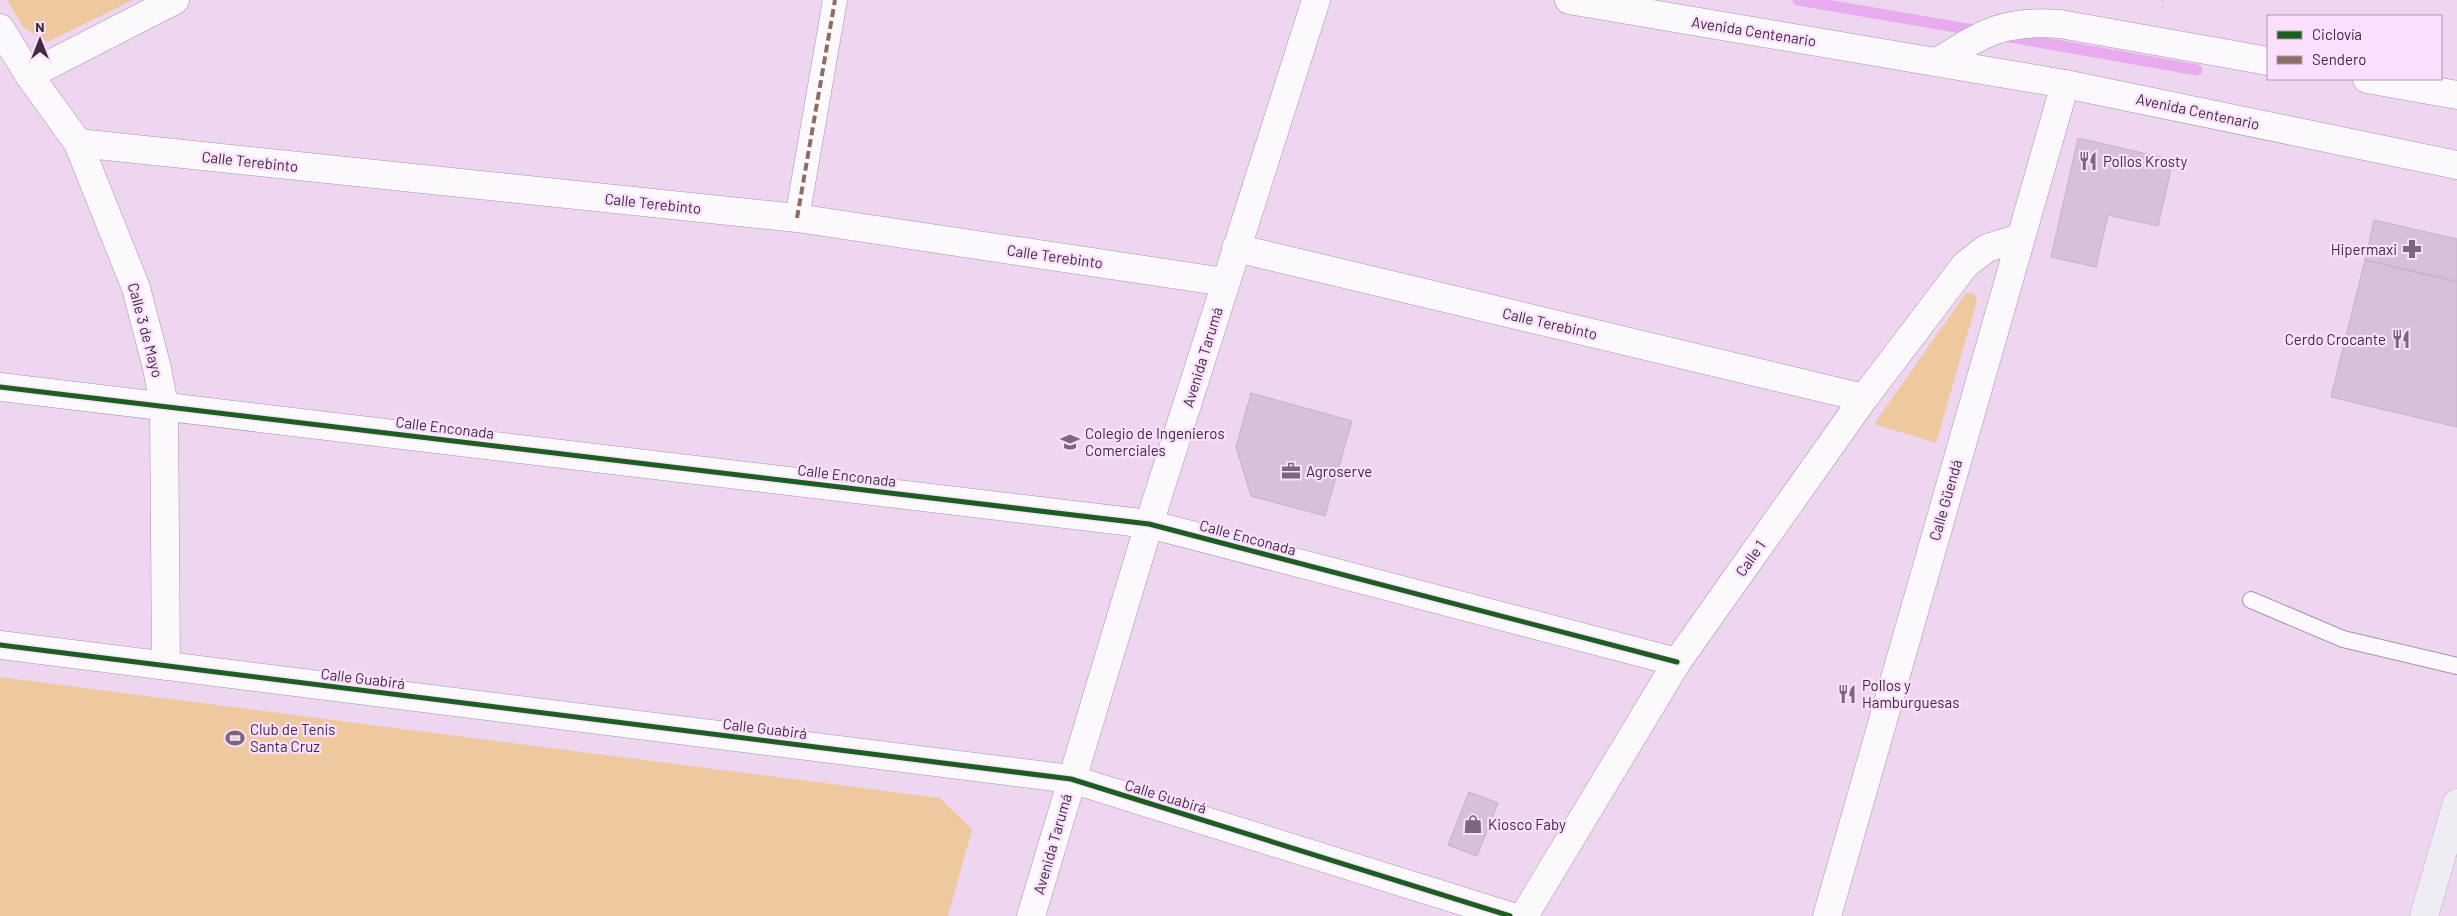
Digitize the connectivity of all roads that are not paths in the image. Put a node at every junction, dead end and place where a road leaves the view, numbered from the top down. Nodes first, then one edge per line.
1 (175, 0) edge
2 (835, 0) edge
3 (1316, 0) edge
4 (1569, 0) edge
5 (0, 28) edge
6 (1939, 61) junction
7 (2267, 61) edge
8 (29, 75) junction
9 (2373, 80) edge
10 (2064, 84) junction
11 (2457, 95) edge
12 (78, 143) junction
13 (2457, 165) edge
14 (797, 218) junction
15 (2018, 238) junction
16 (1236, 248) junction
17 (1225, 282) junction
18 (0, 387) edge
19 (1864, 398) junction
20 (164, 405) junction
21 (1149, 524) junction
22 (2251, 600) dead end
23 (0, 645) edge
24 (1677, 662) junction
25 (166, 666) junction
26 (2457, 666) edge
27 (1072, 779) junction
28 (2457, 803) edge
29 (1465, 909) edge
30 (1031, 916) edge
31 (1510, 916) edge
32 (1524, 916) edge
33 (1827, 916) edge
34 (2424, 916) edge

1 - 8 street
2 - 14 street
3 - 16 street, Avenida Tarumá
4 - 6 street, Avenida Centenario
5 - 8 street, Calle 3 de Mayo
6 - 7 street
6 - 10 street, Avenida Centenario
8 - 12 street, Calle 3 de Mayo
9 - 11 street
10 - 13 street, Avenida Centenario
10 - 15 street, Calle Güendá
12 - 14 street, Calle Terebinto
12 - 20 street, Calle 3 de Mayo
14 - 17 street, Calle Terebinto
15 - 19 street, Calle 1
15 - 33 street, Calle Güendá
16 - 17 street, Avenida Tarumá
16 - 19 street, Calle Terebinto
17 - 21 street, Avenida Tarumá
18 - 20 street, Calle Enconada
19 - 24 street, Calle 1
20 - 21 street, Calle Enconada
20 - 25 street, Calle 3 de Mayo
21 - 24 street, Calle Enconada
21 - 27 street, Avenida Tarumá
22 - 26 lane
23 - 25 street, Calle Guabirá
24 - 32 street, Calle 1
25 - 27 street, Calle Guabirá
27 - 29 street, Calle Guabirá
27 - 30 street, Avenida Tarumá
28 - 34 main road
29 - 31 street, Calle Guabirá

